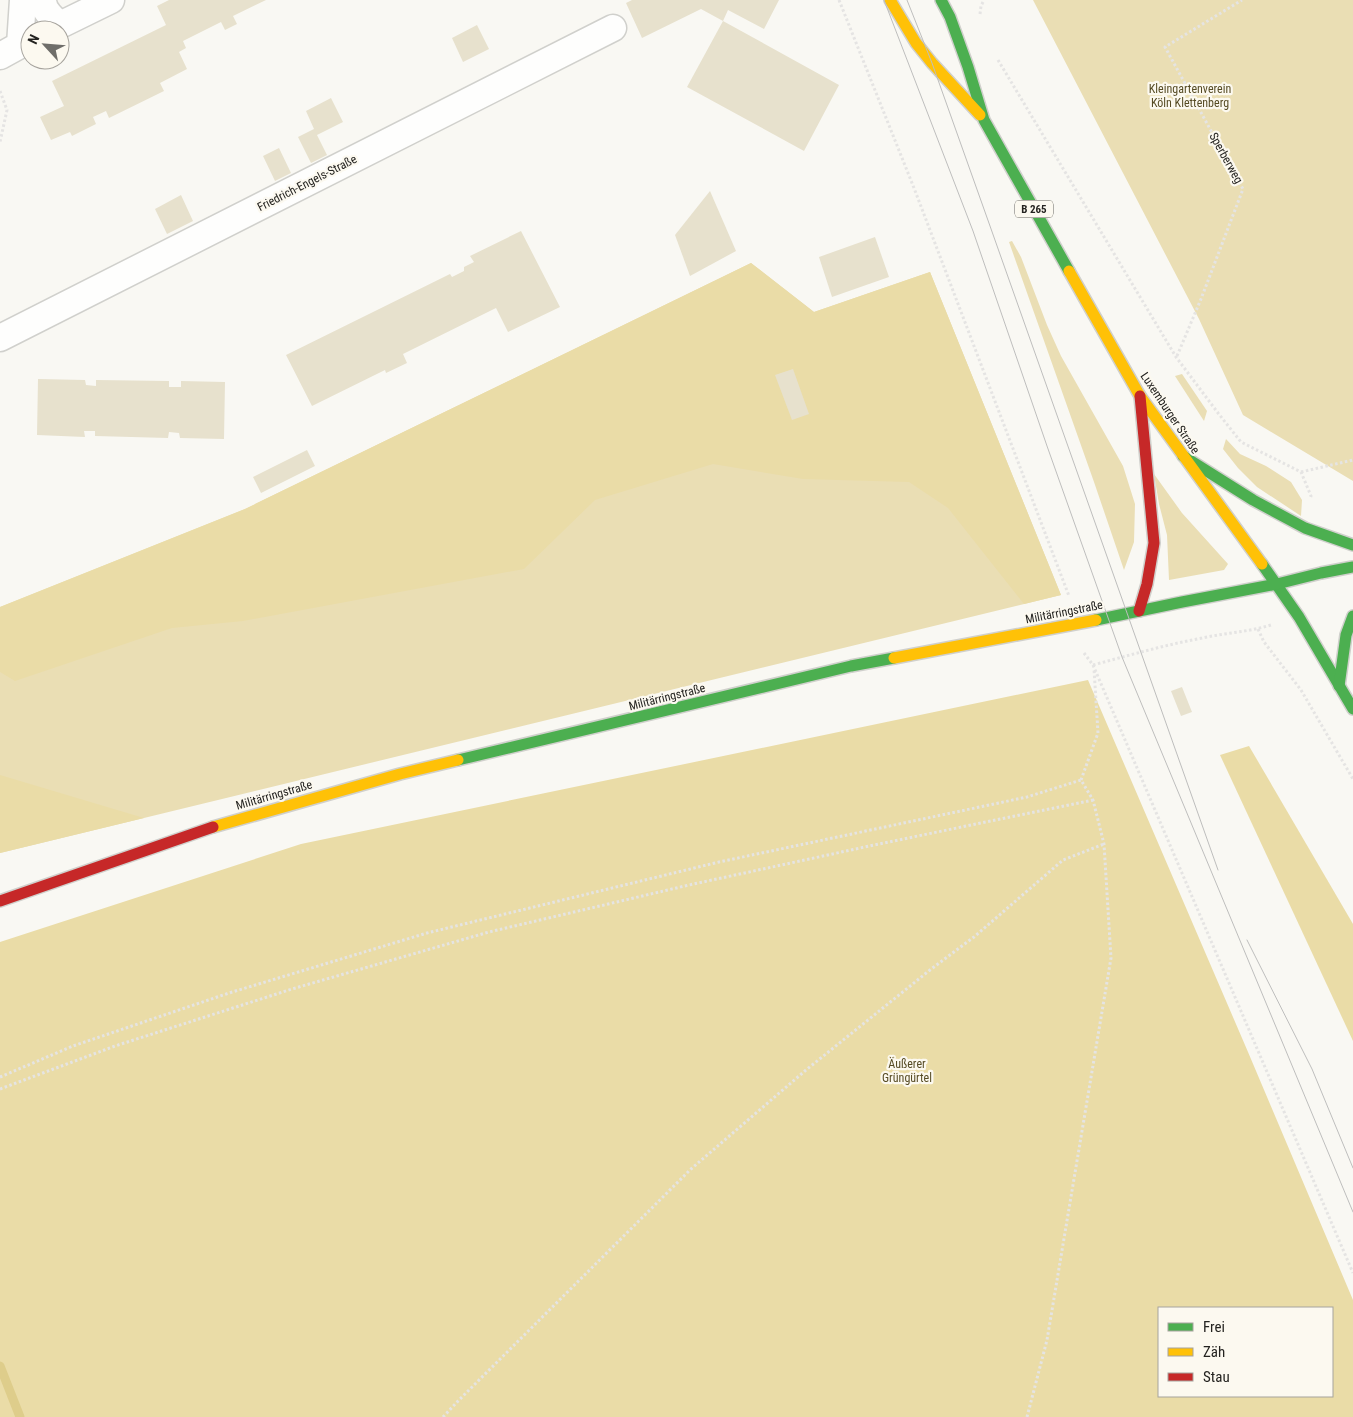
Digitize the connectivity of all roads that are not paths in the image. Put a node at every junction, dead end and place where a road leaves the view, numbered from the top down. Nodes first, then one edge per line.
1 (23, 0) edge
2 (43, 0) edge
3 (111, 0) edge
4 (890, 0) edge
5 (942, 0) edge
6 (613, 28) dead end
7 (10, 50) edge
8 (984, 120) junction
9 (0, 338) edge
10 (1140, 396) junction
11 (1182, 455) junction
12 (1353, 545) edge
13 (1353, 566) edge
14 (1277, 584) junction
15 (1139, 610) junction
16 (1353, 616) edge
17 (1339, 686) junction
18 (1353, 710) edge
19 (0, 901) edge

1 - 7 street
2 - 3 street
4 - 8 main road, Luxemburger Straße / B 265
5 - 8 main road, Luxemburger Straße / B 265
6 - 9 street, Friedrich-Engels-Straße
8 - 10 main road, Luxemburger Straße / B 265
10 - 11 main road, Luxemburger Straße / B 265
10 - 15 main road
11 - 12 main road
11 - 14 main road, Luxemburger Straße / B 265
13 - 14 main road, Militärringstraße
14 - 15 main road, Militärringstraße
14 - 17 main road, Luxemburger Straße / B 265
15 - 19 main road, Militärringstraße
16 - 17 main road
17 - 18 main road, Luxemburger Straße / B 265

